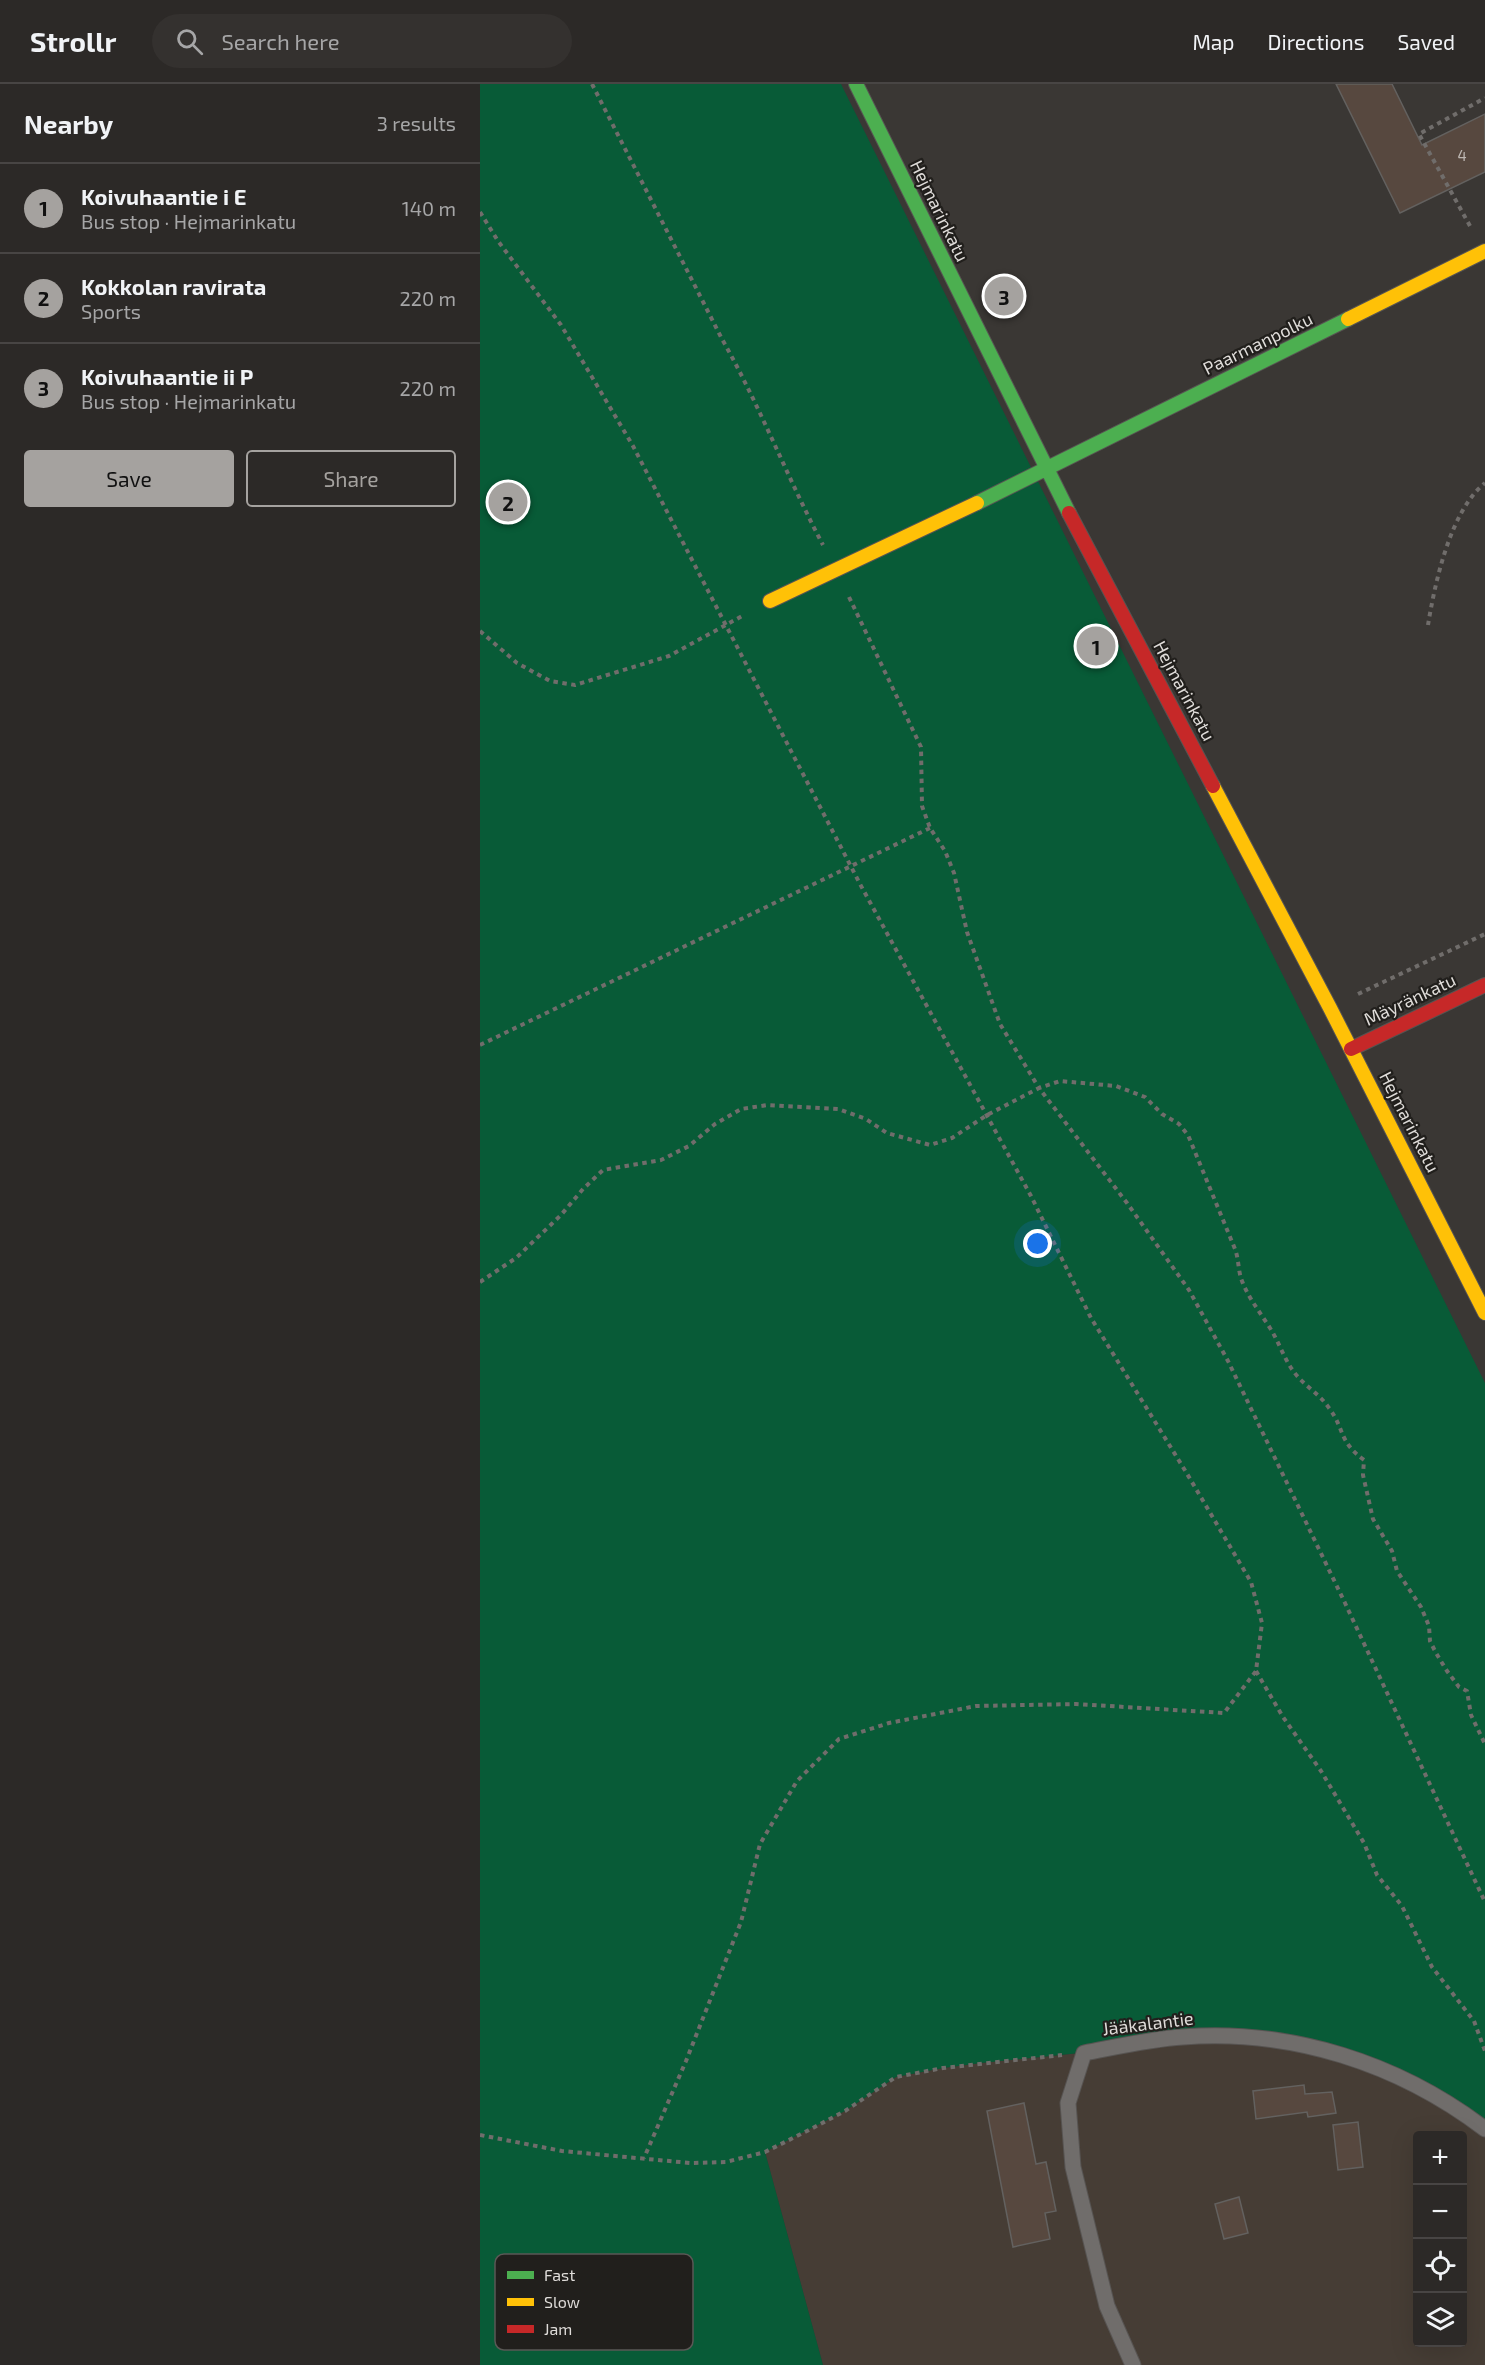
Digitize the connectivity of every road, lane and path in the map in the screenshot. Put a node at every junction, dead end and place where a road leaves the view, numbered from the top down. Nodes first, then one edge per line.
1 (592, 84) edge
2 (856, 84) edge
3 (1485, 98) edge
4 (480, 212) edge
5 (1485, 251) edge
6 (1046, 470) junction
7 (1485, 483) edge
8 (836, 570) junction
9 (770, 601) joint
10 (725, 625) junction
11 (1428, 625) dead end
12 (480, 631) edge
13 (930, 828) junction
14 (851, 866) junction
15 (1485, 934) edge
16 (1485, 985) edge
17 (1330, 1008) junction
18 (480, 1045) edge
19 (1351, 1049) junction
20 (1039, 1088) junction
21 (987, 1115) junction
22 (480, 1282) edge
23 (1485, 1312) edge
24 (1256, 1671) junction
25 (1485, 1744) edge
26 (1485, 1902) edge
27 (1485, 2051) edge
28 (1084, 2053) junction
29 (1485, 2129) edge
30 (480, 2135) edge
31 (644, 2158) junction
32 (1133, 2365) edge

1 - 8 path
2 - 6 street, Hejmarinkatu
3 - 5 path
4 - 10 path
5 - 6 street, Paarmanpolku
6 - 8 street, Paarmanpolku
6 - 17 street, Hejmarinkatu
7 - 11 path
8 - 9 street, Paarmanpolku
8 - 13 path
9 - 10 path
10 - 12 path
10 - 14 path
13 - 14 path
13 - 20 path
14 - 18 path
14 - 21 path
15 - 17 path
16 - 19 street, Mäyränkatu
17 - 19 street, Hejmarinkatu
19 - 23 street, Hejmarinkatu
20 - 21 path
20 - 25 path
20 - 26 path
21 - 22 path
21 - 24 path
24 - 27 path
24 - 31 path
28 - 29 lane, Jääkalantie
28 - 31 path
28 - 32 lane, Jääkalantie
30 - 31 path

